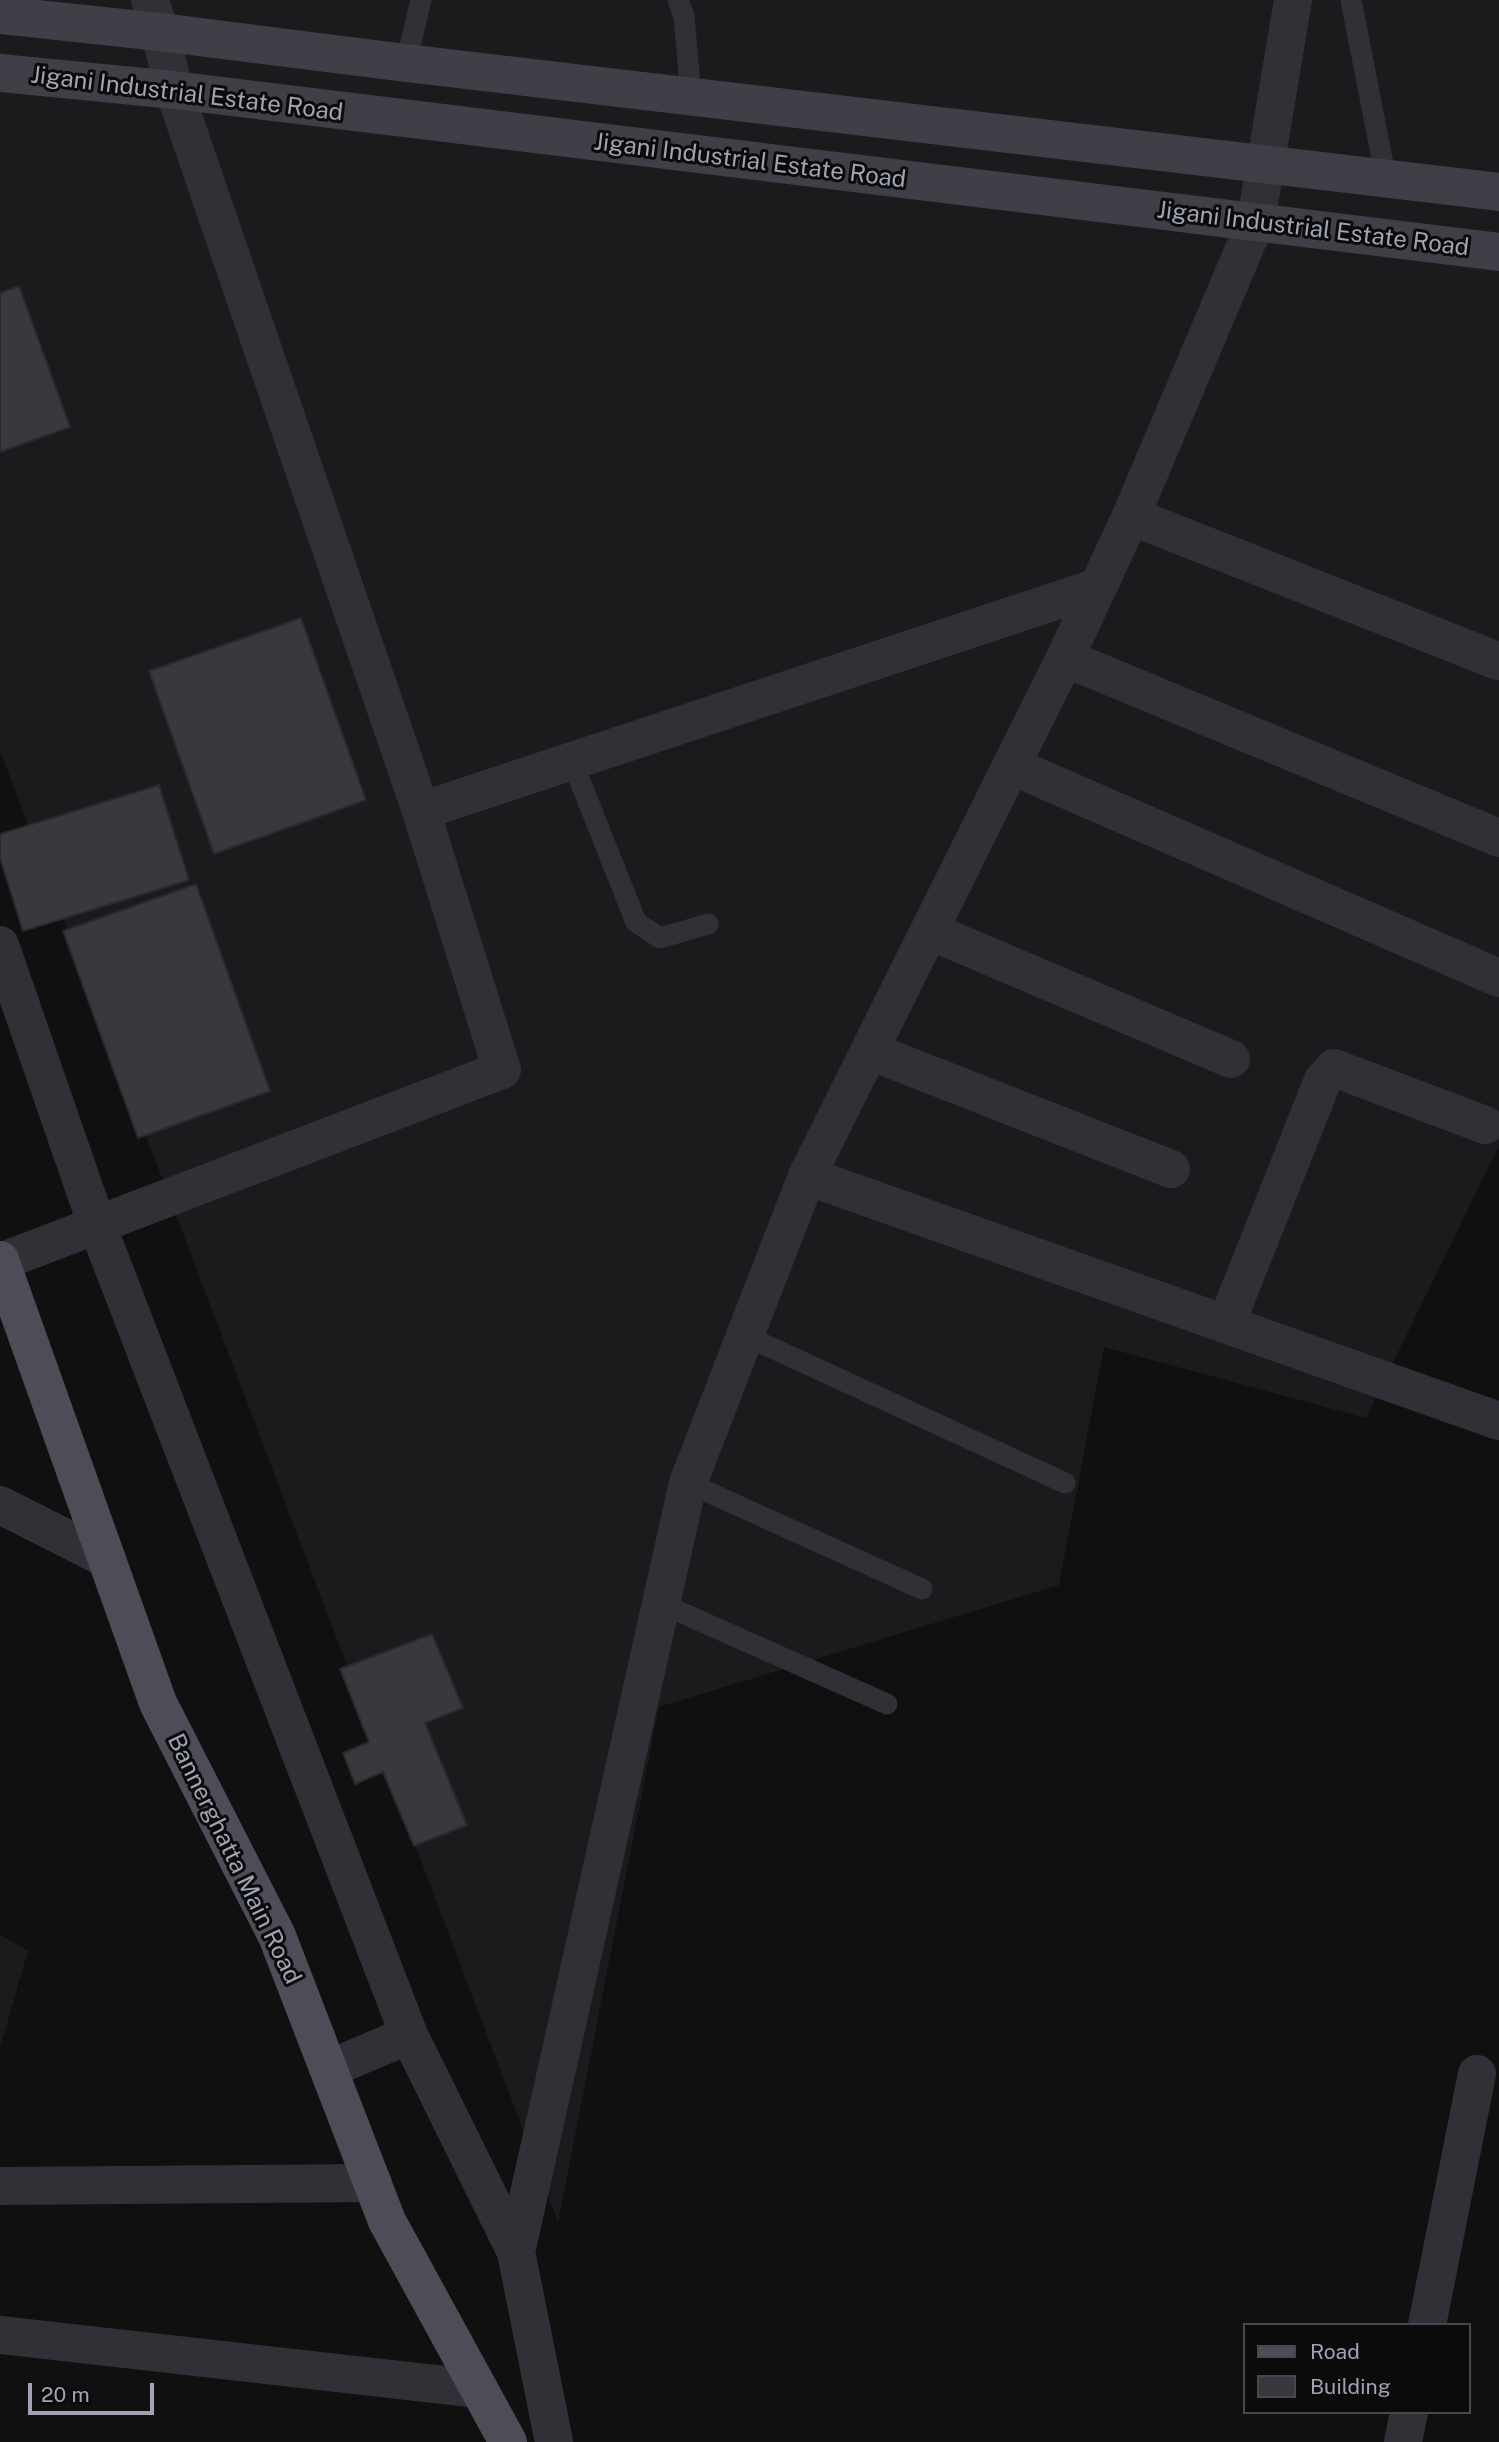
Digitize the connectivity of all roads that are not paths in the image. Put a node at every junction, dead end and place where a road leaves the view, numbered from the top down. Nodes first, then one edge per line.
1 (421, 0) edge
2 (678, 0) edge
3 (1293, 0) edge
4 (1351, 0) edge
5 (0, 15) edge
6 (155, 16) edge
7 (406, 63) junction
8 (0, 74) edge
9 (174, 90) junction
10 (691, 97) junction
11 (1265, 165) junction
12 (1386, 179) junction
13 (1499, 192) edge
14 (1256, 221) junction
15 (1499, 252) edge
16 (1131, 516) junction
17 (1098, 587) junction
18 (1065, 658) junction
19 (1498, 661) edge
20 (572, 761) junction
21 (1012, 766) junction
22 (421, 811) junction
23 (1499, 838) edge
24 (708, 924) dead end
25 (930, 931) junction
26 (0, 944) edge
27 (1499, 978) edge
28 (870, 1051) junction
29 (1231, 1059) dead end
30 (1485, 1125) dead end
31 (1171, 1170) dead end
32 (807, 1176) junction
33 (97, 1225) junction
34 (0, 1261) edge
35 (1226, 1324) junction
36 (746, 1336) junction
37 (1499, 1421) edge
38 (688, 1483) junction
39 (1065, 1483) dead end
40 (0, 1505) edge
41 (107, 1559) junction
42 (922, 1588) dead end
43 (662, 1604) junction
44 (887, 1704) dead end
45 (410, 2035) junction
46 (329, 2069) junction
47 (1477, 2074) dead end
48 (373, 2183) junction
49 (0, 2186) edge
50 (516, 2252) junction
51 (1427, 2323) edge
52 (0, 2335) edge
53 (479, 2389) junction
54 (1409, 2414) edge
55 (508, 2442) edge
56 (555, 2442) edge
57 (1403, 2442) edge

1 - 7 lane
2 - 10 lane
3 - 11 street
4 - 12 lane
5 - 6 main road
6 - 7 main road
6 - 9 street
7 - 10 main road
8 - 9 main road, Jigani Industrial Estate Road
9 - 14 main road, Jigani Industrial Estate Road
9 - 22 street
10 - 11 main road
11 - 12 main road
11 - 14 street
12 - 13 main road
14 - 15 main road, Jigani Industrial Estate Road
14 - 16 street
16 - 17 street
16 - 19 street
17 - 18 street
17 - 20 street
18 - 21 street
18 - 23 street
20 - 22 street
20 - 24 lane
21 - 25 street
21 - 27 street
22 - 33 street
25 - 28 street
25 - 29 street
26 - 33 street
28 - 31 street
28 - 32 street
30 - 35 street
32 - 35 street
32 - 36 street
33 - 34 street
33 - 45 street
34 - 41 main road, Bannerghatta Main Road
35 - 37 street
36 - 38 street
36 - 39 lane
38 - 42 lane
38 - 43 street
40 - 41 street
41 - 46 main road, Bannerghatta Main Road
43 - 44 lane
43 - 50 street
45 - 46 street
45 - 50 street
46 - 48 main road, Bannerghatta Main Road
47 - 51 street
48 - 49 street
48 - 53 main road, Bannerghatta Main Road
50 - 56 street
52 - 53 street
53 - 55 main road, Bannerghatta Main Road
54 - 57 street

